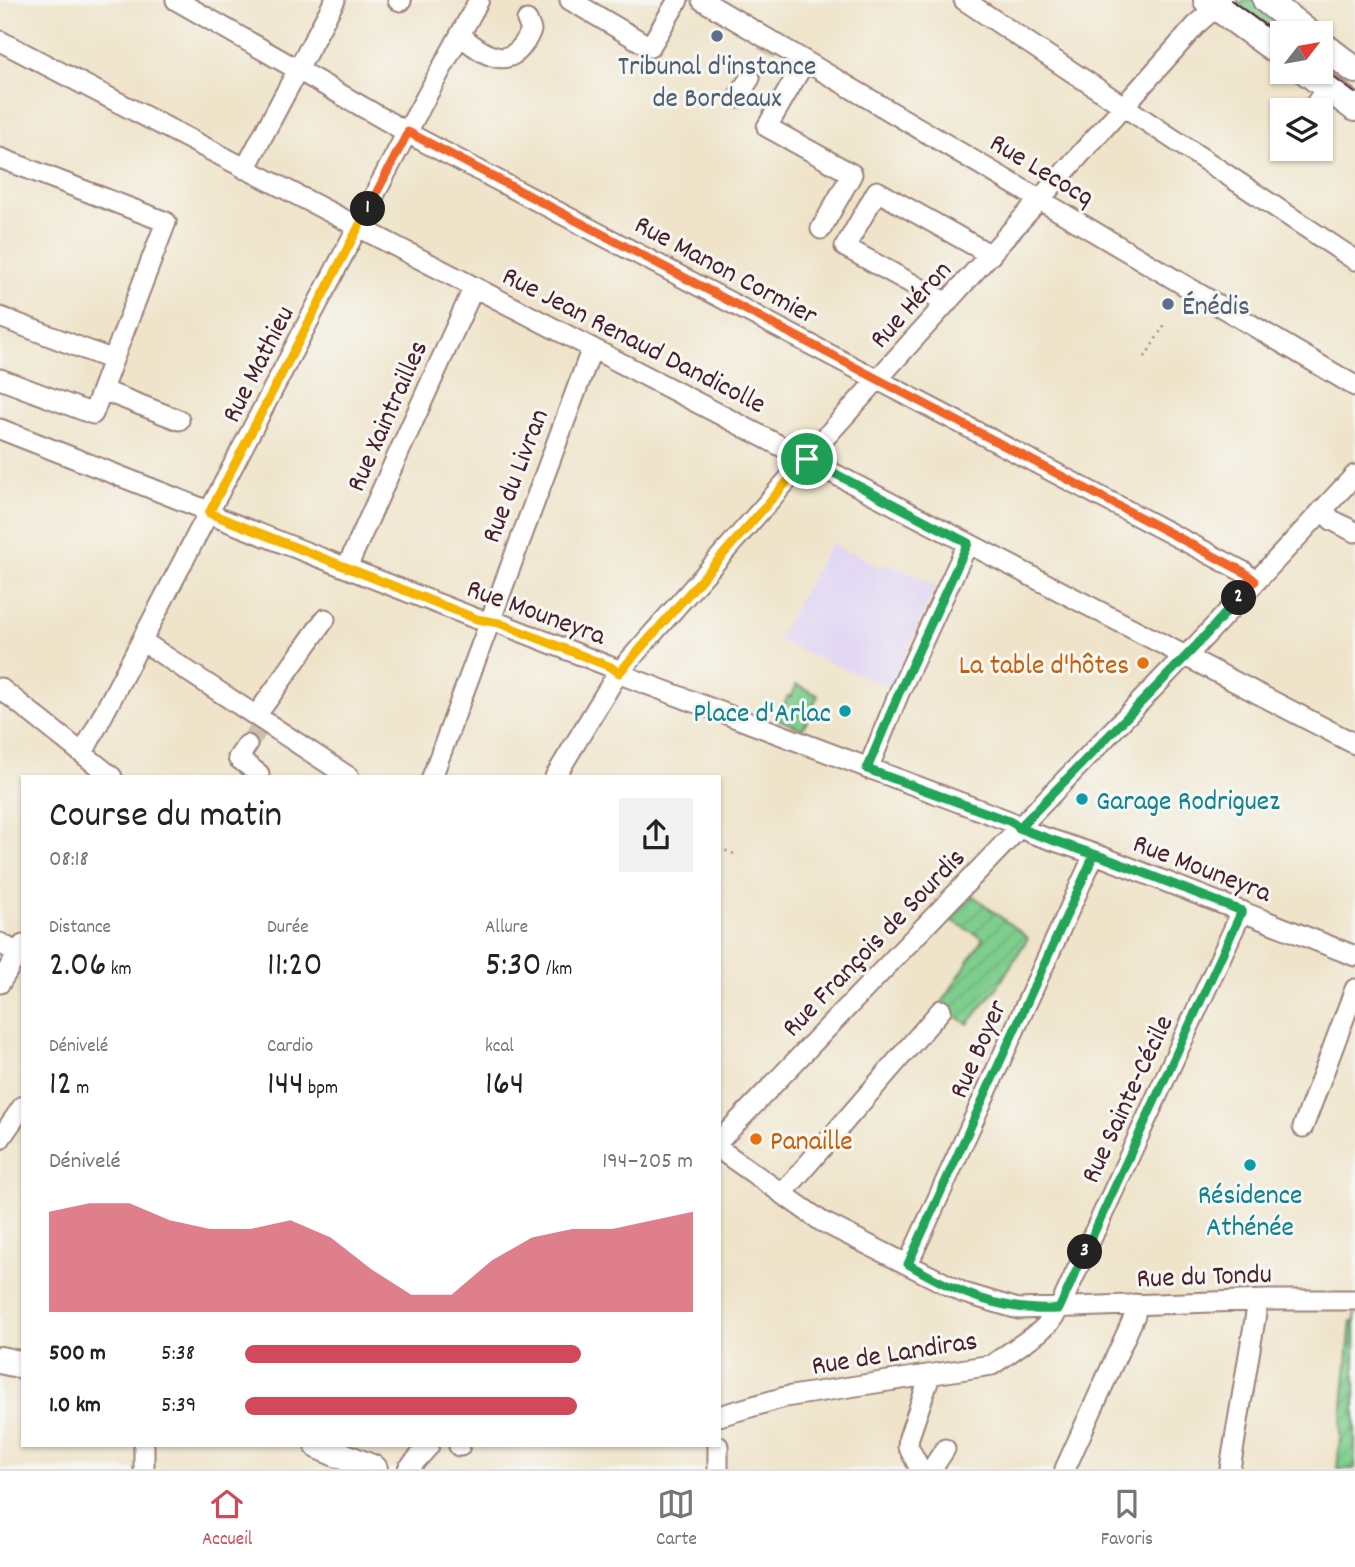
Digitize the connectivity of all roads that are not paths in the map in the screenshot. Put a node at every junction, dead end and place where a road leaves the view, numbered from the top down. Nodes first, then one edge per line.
1 (335, 0) edge
2 (479, 0) edge
3 (570, 0) edge
4 (678, 0) edge
5 (702, 0) edge
6 (964, 0) edge
7 (1266, 0) edge
8 (179, 1) edge
9 (1216, 3) edge
10 (527, 20) dead end
11 (1293, 21) edge
12 (460, 35) junction
13 (0, 41) edge
14 (1270, 45) edge
15 (1334, 54) edge
16 (805, 61) junction
17 (298, 69) junction
18 (1355, 70) edge
19 (750, 78) tunnel mouth
20 (1322, 84) edge
21 (737, 98) dead end
22 (1124, 106) junction
23 (1355, 108) edge
24 (408, 132) junction
25 (0, 158) edge
26 (245, 169) junction
27 (1040, 199) junction
28 (358, 227) junction
29 (821, 229) dead end
30 (990, 254) junction
31 (1355, 260) edge
32 (474, 286) junction
33 (947, 303) junction
34 (0, 317) edge
35 (592, 348) junction
36 (113, 360) junction
37 (0, 379) edge
38 (878, 379) junction
39 (1355, 386) edge
40 (102, 390) junction
41 (179, 419) dead end
42 (0, 429) edge
43 (807, 459) junction
44 (1355, 475) edge
45 (1322, 510) junction
46 (209, 513) junction
47 (1355, 532) edge
48 (968, 543) junction
49 (347, 567) junction
50 (1255, 581) junction
51 (325, 619) dead end
52 (488, 622) junction
53 (142, 641) junction
54 (1184, 656) junction
55 (619, 673) junction
56 (0, 688) edge
57 (260, 722) junction
58 (1355, 744) edge
59 (247, 745) dead end
60 (83, 753) junction
61 (867, 769) junction
62 (259, 774) dead end
63 (110, 775) edge
64 (346, 775) edge
65 (433, 775) edge
66 (556, 775) edge
67 (1019, 828) junction
68 (1094, 855) junction
69 (1242, 911) junction
70 (0, 943) edge
71 (21, 952) edge
72 (1355, 956) edge
73 (0, 983) edge
74 (1355, 989) edge
75 (941, 1010) dead end
76 (21, 1108) edge
77 (1303, 1127) dead end
78 (0, 1139) edge
79 (721, 1139) edge
80 (721, 1150) edge
81 (782, 1194) junction
82 (908, 1264) junction
83 (1355, 1300) edge
84 (1258, 1301) junction
85 (1135, 1304) junction
86 (1059, 1309) junction
87 (0, 1360) edge
88 (21, 1365) edge
89 (926, 1376) junction
90 (721, 1415) edge
91 (144, 1447) edge
92 (321, 1447) edge
93 (428, 1447) edge
94 (718, 1447) edge
95 (945, 1449) dead end
96 (144, 1469) edge
97 (374, 1469) edge
98 (408, 1469) edge
99 (718, 1469) edge
100 (919, 1469) edge
101 (932, 1469) edge
102 (1065, 1469) edge
103 (1230, 1469) edge

1 - 17 street
2 - 12 street, Rue Mathieu
3 - 4 street
5 - 16 street, Rue Lecocq
6 - 22 street
7 - 11 main road
8 - 17 street, Rue Manon Cormier
9 - 14 main road
9 - 22 street, Rue Héron
10 - 12 street
12 - 24 street, Rue Mathieu
13 - 26 street, Rue Jean Renaud Dandicolle
15 - 18 main road
16 - 27 street, Rue Lecocq
16 - 29 street
17 - 24 street, Rue Manon Cormier
17 - 26 street
19 - 21 street
20 - 23 main road
22 - 27 street, Rue Héron
22 - 31 street
24 - 28 street, Rue Mathieu
24 - 38 street, Rue Manon Cormier
25 - 36 street
26 - 28 street, Rue Jean Renaud Dandicolle
27 - 30 street, Rue Héron
27 - 39 street, Rue Lecocq
28 - 32 street, Rue Jean Renaud Dandicolle
28 - 46 street, Rue Mathieu
30 - 33 street, Rue Héron
30 - 33 street
32 - 35 street, Rue Jean Renaud Dandicolle
32 - 49 street, Rue Xaintrailles
33 - 38 street, Rue Héron
34 - 36 street
35 - 43 street, Rue Jean Renaud Dandicolle
35 - 52 street, Rue du Livran
36 - 40 street
37 - 40 street
38 - 43 street, Rue Héron
38 - 50 street, Rue Manon Cormier
40 - 41 street
42 - 46 street, Rue Mouneyra
43 - 48 street, Rue Jean Renaud Dandicolle
43 - 55 street, Rue Héron
44 - 45 street, Rue François de Sourdis
45 - 47 street
45 - 50 street, Rue François de Sourdis
46 - 49 street, Rue Mouneyra
46 - 53 street, Rue Mathieu
48 - 54 street, Rue Jean Renaud Dandicolle
48 - 61 street
49 - 52 street, Rue Mouneyra
50 - 54 street, Rue François de Sourdis
51 - 57 street
52 - 55 street, Rue Mouneyra
52 - 65 street, Rue du Livran
53 - 57 street
53 - 60 street, Rue Mathieu
54 - 58 street, Rue Jean Renaud Dandicolle
54 - 67 street, Rue François de Sourdis
55 - 61 street, Rue Mouneyra
55 - 66 street, Rue Héron
56 - 60 street
57 - 64 street
59 - 62 street
60 - 63 street
61 - 67 street, Rue Mouneyra
67 - 68 street, Rue Mouneyra
67 - 79 street, Rue François de Sourdis
68 - 69 street, Rue Mouneyra
68 - 82 street, Rue Boyer
69 - 72 street, Rue Mouneyra
69 - 86 street, Rue Sainte-Cécile
70 - 71 street
71 - 73 street
74 - 77 street
75 - 81 street
76 - 78 street
80 - 81 street, Rue du Tondu
81 - 82 street, Rue du Tondu
82 - 86 street, Rue du Tondu
83 - 84 street, Rue du Tondu
84 - 85 street, Rue du Tondu
84 - 103 street
85 - 86 street, Rue du Tondu
85 - 102 street
86 - 89 street, Rue de Landiras
87 - 88 main road
89 - 90 street, Rue de Landiras
89 - 100 street
91 - 96 street
92 - 97 main road
93 - 98 street
94 - 99 street
95 - 101 street

